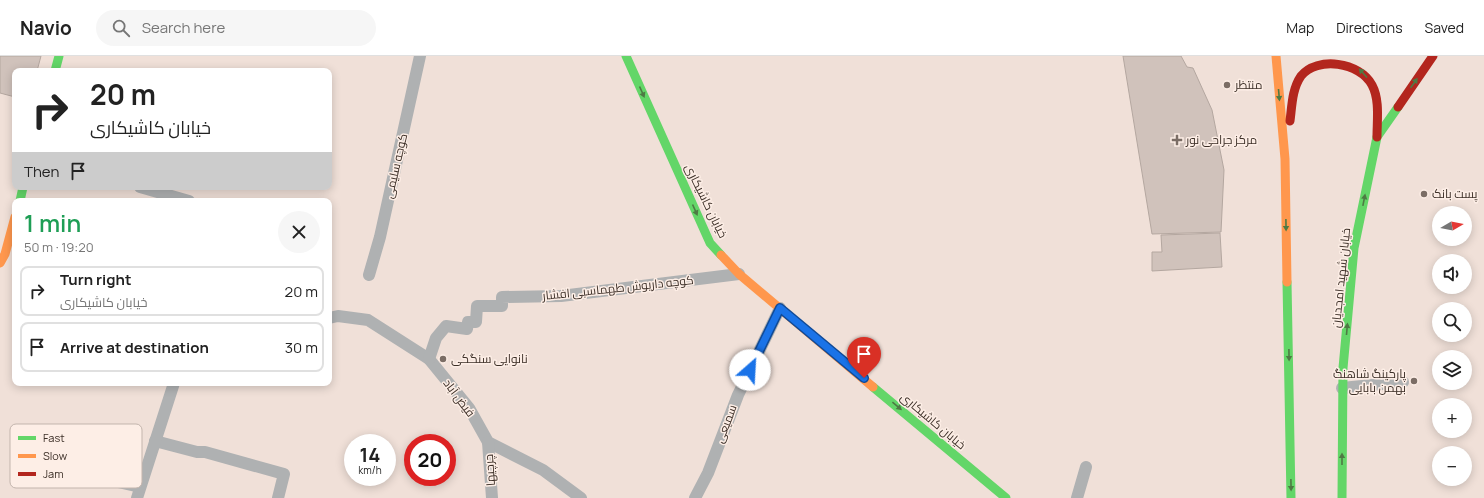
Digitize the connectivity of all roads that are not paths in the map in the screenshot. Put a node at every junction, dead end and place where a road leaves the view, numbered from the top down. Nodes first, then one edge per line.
1 (59, 56) edge
2 (420, 56) edge
3 (626, 56) edge
4 (1276, 56) edge
5 (1433, 56) edge
6 (57, 68) edge
7 (1377, 137) junction
8 (1285, 159) junction
9 (150, 190) edge
10 (178, 198) edge
11 (12, 228) edge
12 (0, 263) edge
13 (739, 274) junction
14 (369, 275) dead end
15 (780, 308) junction
16 (332, 317) edge
17 (428, 359) junction
18 (1403, 382) dead end
19 (173, 386) edge
20 (1342, 388) junction
21 (155, 441) junction
22 (488, 442) junction
23 (1086, 467) dead end
24 (142, 482) edge
25 (125, 488) edge
26 (139, 492) edge
27 (278, 498) edge
28 (492, 498) edge
29 (581, 498) edge
30 (695, 498) edge
31 (1006, 498) edge
32 (1078, 498) edge
33 (1291, 498) edge
34 (1342, 498) edge

1 - 6 main road
2 - 14 lane, کوچه سلیمی
3 -> 13 main road, خیابان کاشیکاری
4 -> 8 main road
7 -> 5 main road, خیابان شهید امجدیان
7 -> 8 main road
20 -> 7 main road, خیابان شهید امجدیان
8 -> 33 main road
9 - 10 lane
11 - 12 main road
13 - 15 main road, خیابان کاشیکاری
13 - 17 lane, کوچه داریوش طهماسبی افشار
15 - 30 lane, سمیعی
15 -> 31 main road, خیابان کاشیکاری
16 - 17 lane, فیض آباد
17 - 22 lane, فیض آباد
18 - 20 lane
19 - 21 lane
34 -> 20 main road, خیابان شهید امجدیان
21 - 24 lane
21 - 27 lane
22 - 28 lane, چرچیها
22 - 29 lane
23 - 32 lane
25 - 26 lane

